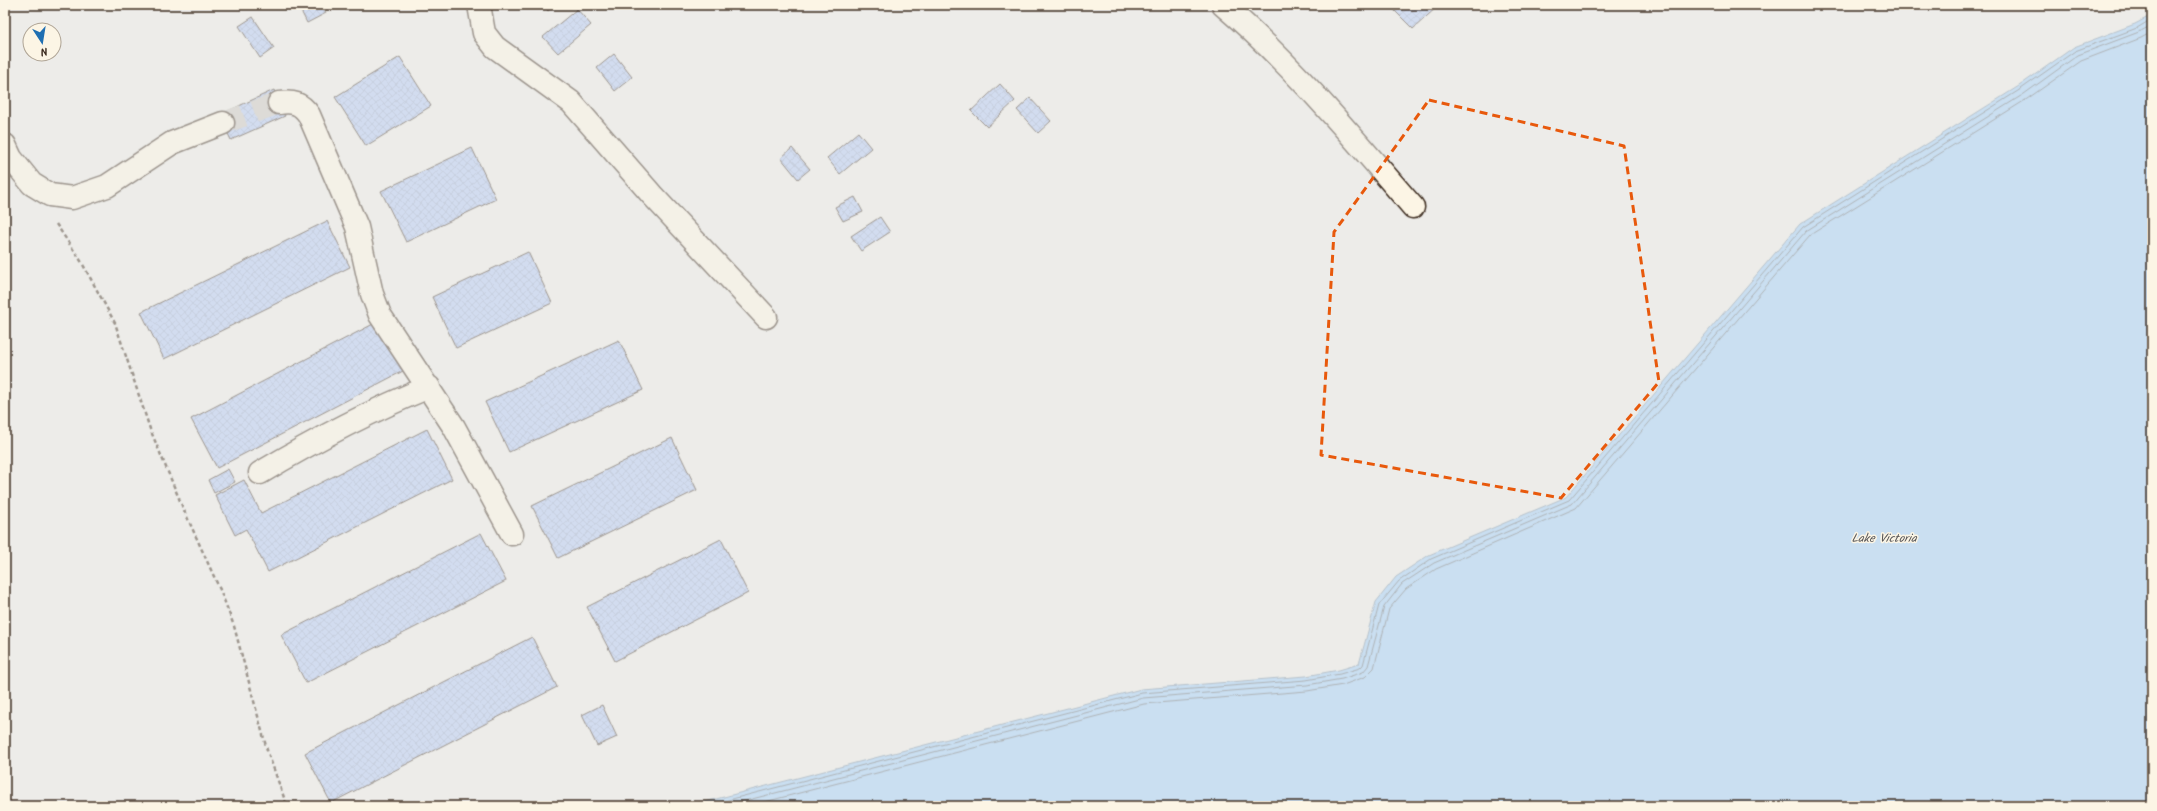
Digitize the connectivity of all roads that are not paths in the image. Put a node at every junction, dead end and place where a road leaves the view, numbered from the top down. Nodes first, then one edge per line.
1 (479, 5) edge
2 (1222, 5) edge
3 (279, 103) tunnel mouth
4 (223, 123) tunnel mouth
5 (5, 145) edge
6 (1414, 207) dead end
7 (766, 317) dead end
8 (429, 387) junction
9 (260, 473) dead end
10 (512, 534) dead end

1 - 7 street
2 - 6 street
3 - 8 street
4 - 5 street
8 - 9 street
8 - 10 street

